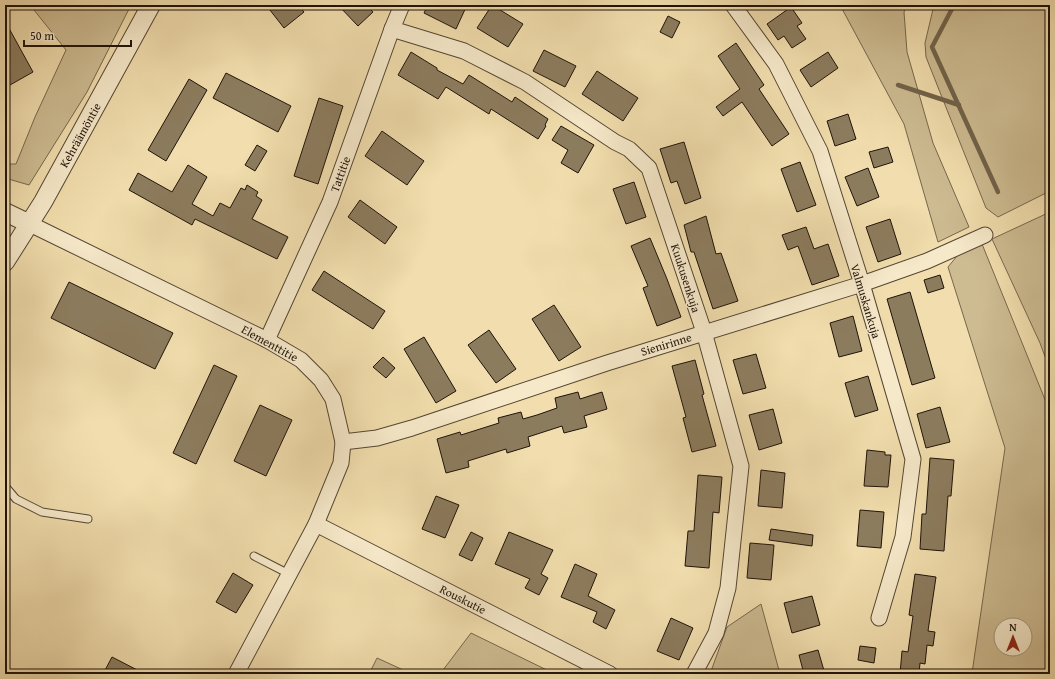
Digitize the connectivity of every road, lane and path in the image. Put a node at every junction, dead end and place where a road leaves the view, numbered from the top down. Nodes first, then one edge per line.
1 (151, 5) edge
2 (402, 5) edge
3 (733, 5) edge
4 (392, 29) junction
5 (5, 212) edge
6 (30, 224) junction
7 (985, 235) dead end
8 (5, 262) edge
9 (862, 284) junction
10 (704, 332) junction
11 (267, 340) junction
12 (343, 442) junction
13 (5, 486) edge
14 (88, 520) dead end
15 (316, 524) junction
16 (254, 556) dead end
17 (289, 574) junction
18 (879, 618) dead end
19 (236, 674) edge
20 (610, 674) edge
21 (694, 674) edge

1 - 6 street, Kehräämöntie
2 - 4 street, Tattitie
3 - 9 street, Valmuskankuja
4 - 10 street, Kuukusenkuja
4 - 11 street, Tattitie
5 - 6 street
6 - 8 street, Kehräämöntie
6 - 11 street, Elementtitie
7 - 9 street, Sienirinne
9 - 10 street, Sienirinne
9 - 18 street, Valmuskankuja
10 - 12 street, Sienirinne
10 - 21 street, Kuukusenkuja
11 - 12 street, Elementtitie
12 - 15 street, Elementtitie
13 - 14 lane
15 - 17 street, Elementtitie
15 - 20 street, Rouskutie
16 - 17 lane
17 - 19 street, Elementtitie

